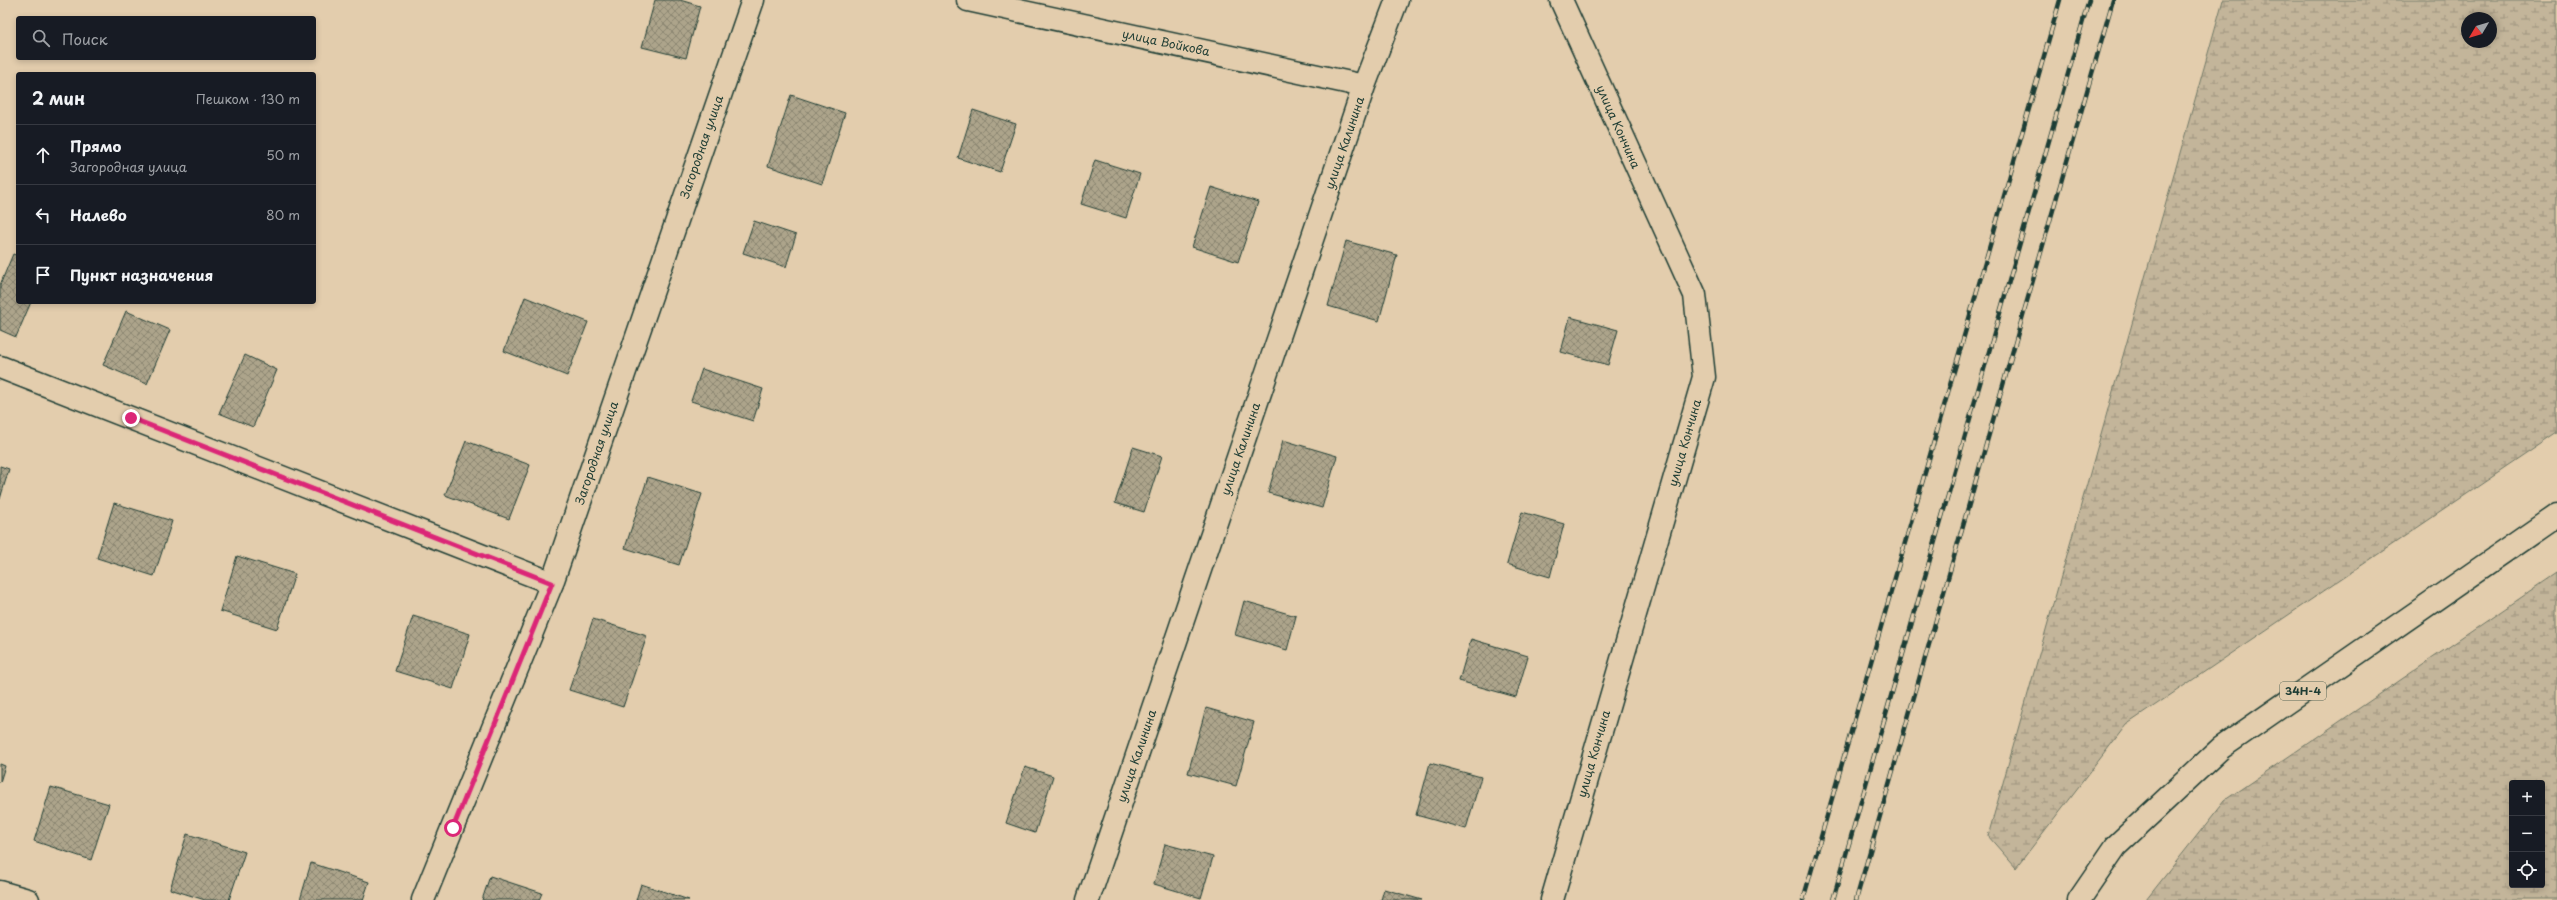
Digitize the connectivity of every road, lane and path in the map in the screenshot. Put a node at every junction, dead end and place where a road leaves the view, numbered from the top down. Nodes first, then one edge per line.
1 (753, 0) edge
2 (968, 0) edge
3 (1397, 0) edge
4 (1561, 0) edge
5 (1364, 86) junction
6 (0, 366) edge
7 (2557, 515) edge
8 (552, 583) junction
9 (0, 892) edge
10 (28, 900) edge
11 (423, 900) edge
12 (1088, 900) edge
13 (1552, 900) edge
14 (2079, 900) edge

1 - 8 street, Загородная улица
2 - 5 street, улица Войкова
3 - 5 street, улица Калинина
4 - 13 street, улица Кончина
5 - 12 street, улица Калинина
6 - 8 street
7 - 14 street, 34Н-4
8 - 11 street, Загородная улица
9 - 10 street

